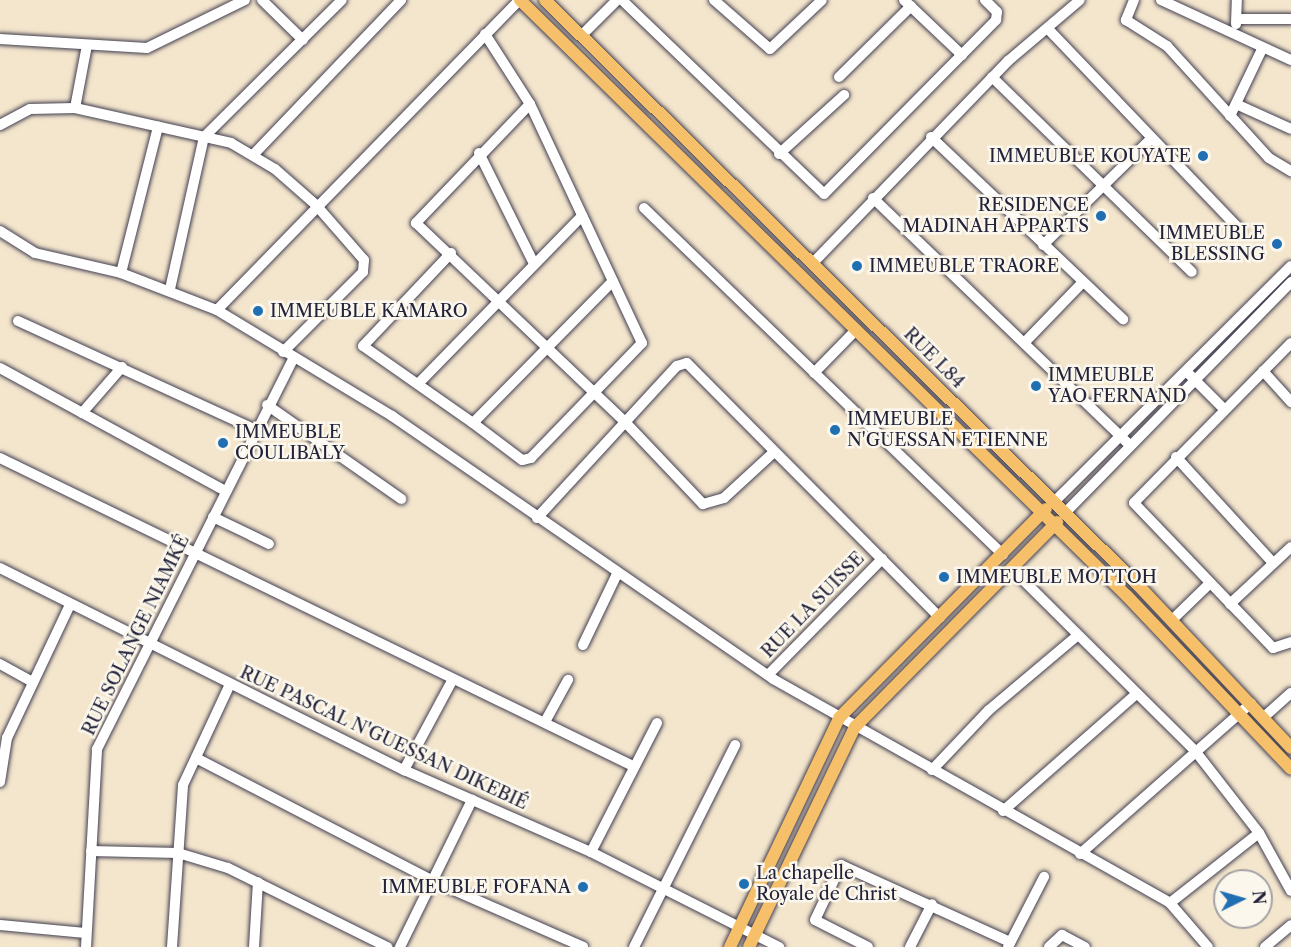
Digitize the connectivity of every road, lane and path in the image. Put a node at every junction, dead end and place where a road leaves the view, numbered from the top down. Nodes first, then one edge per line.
1 (244, 0) edge
2 (262, 0) edge
3 (342, 0) edge
4 (402, 0) edge
5 (546, 0) edge
6 (617, 0) edge
7 (622, 0) edge
8 (714, 0) edge
9 (822, 0) edge
10 (985, 0) edge
11 (1080, 0) edge
12 (1134, 0) edge
13 (1161, 0) edge
14 (1237, 0) edge
15 (514, 2) edge
16 (907, 3) edge
17 (1237, 19) junction
18 (1291, 19) edge
19 (1050, 31) junction
20 (485, 34) junction
21 (1236, 34) junction
22 (582, 35) junction
23 (0, 39) edge
24 (303, 40) junction
25 (87, 45) junction
26 (1263, 47) junction
27 (962, 56) junction
28 (1291, 60) edge
29 (839, 77) dead end
30 (992, 77) junction
31 (844, 95) dead end
32 (530, 104) junction
33 (1236, 104) junction
34 (75, 108) junction
35 (1230, 116) junction
36 (0, 125) edge
37 (158, 127) junction
38 (1291, 129) edge
39 (204, 137) junction
40 (931, 137) junction
41 (1151, 139) junction
42 (479, 153) junction
43 (254, 154) junction
44 (779, 154) junction
45 (1291, 171) edge
46 (1101, 186) junction
47 (873, 198) junction
48 (316, 205) junction
49 (644, 208) dead end
50 (582, 216) junction
51 (1240, 230) dead end
52 (0, 231) edge
53 (793, 243) junction
54 (1043, 245) junction
55 (451, 253) junction
56 (780, 257) junction
57 (813, 263) junction
58 (534, 264) junction
59 (1291, 266) edge
60 (1192, 272) dead end
61 (121, 273) junction
62 (613, 281) junction
63 (1291, 282) edge
64 (1082, 283) junction
65 (170, 289) junction
66 (499, 300) junction
67 (217, 310) junction
68 (1123, 319) dead end
69 (18, 321) dead end
70 (855, 331) junction
71 (1026, 341) junction
72 (1291, 343) edge
73 (546, 347) junction
74 (283, 352) junction
75 (293, 359) junction
76 (122, 367) junction
77 (0, 368) edge
78 (1186, 371) junction
79 (1263, 371) junction
80 (814, 373) junction
81 (1195, 380) junction
82 (418, 384) junction
83 (591, 393) junction
84 (1291, 402) edge
85 (267, 405) junction
86 (1224, 409) junction
87 (82, 413) junction
88 (473, 423) junction
89 (626, 423) junction
90 (254, 429) junction
91 (1122, 436) junction
92 (1130, 445) junction
93 (774, 452) junction
94 (1176, 457) junction
95 (0, 458) edge
96 (226, 491) junction
97 (401, 499) dead end
98 (1053, 502) junction
99 (1042, 514) junction
100 (1064, 514) junction
101 (213, 517) junction
102 (537, 518) junction
103 (1054, 526) junction
104 (269, 544) dead end
105 (1291, 547) edge
106 (195, 551) junction
107 (1003, 555) junction
108 (882, 559) junction
109 (1273, 563) junction
110 (0, 568) edge
111 (1012, 569) junction
112 (616, 574) junction
113 (1210, 583) junction
114 (1230, 604) junction
115 (70, 605) junction
116 (940, 618) junction
117 (1172, 620) junction
118 (1078, 635) junction
119 (1291, 642) edge
120 (147, 644) junction
121 (583, 645) dead end
122 (0, 664) edge
123 (768, 675) junction
124 (453, 679) junction
125 (568, 680) dead end
126 (33, 682) junction
127 (230, 684) junction
128 (1291, 693) edge
129 (1136, 694) junction
130 (1251, 704) junction
131 (1240, 712) junction
132 (1264, 717) junction
133 (839, 718) junction
134 (546, 720) junction
135 (657, 723) dead end
136 (855, 727) junction
137 (735, 745) dead end
138 (1291, 748) edge
139 (1196, 752) junction
140 (196, 759) junction
141 (633, 766) junction
142 (1291, 769) edge
143 (404, 770) junction
144 (932, 770) junction
145 (0, 782) edge
146 (472, 800) junction
147 (1003, 811) junction
148 (1259, 833) junction
149 (91, 851) junction
150 (591, 852) junction
151 (178, 853) junction
152 (1080, 855) junction
153 (1044, 877) dead end
154 (433, 881) junction
155 (258, 882) junction
156 (664, 887) junction
157 (1291, 891) edge
158 (1170, 903) junction
159 (932, 904) junction
160 (0, 925) edge
161 (1291, 925) edge
162 (741, 926) junction
163 (86, 933) junction
164 (755, 934) junction
165 (1009, 945) edge
166 (86, 947) edge
167 (172, 947) edge
168 (254, 947) edge
169 (387, 947) edge
170 (400, 947) edge
171 (583, 947) edge
172 (634, 947) edge
173 (730, 947) edge
174 (749, 947) edge
175 (779, 947) edge
176 (868, 947) edge
177 (910, 947) edge
178 (1050, 947) edge
179 (1085, 947) edge
180 (1208, 947) edge
181 (1265, 947) edge

1 - 25 street
2 - 24 street
3 - 24 street
4 - 43 street
5 - 22 main road, RUE L84
6 - 22 street
7 - 44 street
8 - 9 street
10 - 27 street
11 - 19 street
12 - 35 street
13 - 21 street
14 - 17 street
15 - 20 street
15 - 56 main road, RUE L84
16 - 27 street
16 - 29 street
17 - 18 street
17 - 21 street
19 - 30 street
19 - 41 street
20 - 32 street
20 - 48 street
21 - 26 street
22 - 53 main road, RUE L84
23 - 25 street
24 - 39 street
25 - 34 street
26 - 28 street
26 - 33 street
27 - 44 street
30 - 40 street
30 - 46 street
31 - 44 street
32 - 42 street
32 - 50 street
33 - 35 street
33 - 38 street
34 - 36 street
34 - 37 street
35 - 45 street
37 - 39 street
37 - 61 street
39 - 43 street
39 - 65 street
40 - 47 street
40 - 54 street
41 - 46 street
41 - 51 street
42 - 55 street
42 - 58 street
43 - 48 street
46 - 54 street
46 - 60 street
47 - 57 street
47 - 71 street
48 - 67 street
48 - 74 street
49 - 80 street
50 - 58 street
50 - 62 street
52 - 61 street
53 - 56 main road
53 - 57 main road, RUE L84
54 - 64 street
55 - 66 street
55 - 82 street
56 - 70 main road, RUE L84
57 - 98 main road, RUE L84
58 - 66 street
59 - 78 street
61 - 65 street
62 - 73 street
62 - 83 street
63 - 81 street
64 - 68 street
64 - 71 street
65 - 67 street
66 - 73 street
66 - 82 street
67 - 74 street
69 - 76 street
70 - 80 street
70 - 99 main road, RUE L84
71 - 91 street
72 - 79 street
73 - 83 street
73 - 88 street
74 - 75 street
75 - 85 street, RUE SOLANGE NIAMKÉ
75 - 102 street
76 - 87 street
76 - 90 street
77 - 87 street
78 - 81 street
78 - 91 street
79 - 84 street
79 - 86 street
80 - 107 street
81 - 86 street
81 - 92 street
82 - 88 street
83 - 88 street
83 - 89 street
85 - 90 street, RUE SOLANGE NIAMKÉ
85 - 97 street
86 - 94 street
87 - 96 street
89 - 93 street
89 - 93 street
89 - 102 street
90 - 96 street, RUE SOLANGE NIAMKÉ
91 - 92 street
91 - 98 street
92 - 100 street
93 - 108 street
94 - 109 street
94 - 113 street
95 - 106 street
96 - 101 street, RUE SOLANGE NIAMKÉ
98 - 99 main road
98 - 100 main road, RUE L84
99 - 103 main road, RUE L84
99 - 107 main road
100 - 103 main road
100 - 117 main road, RUE L84
101 - 104 street
101 - 106 street, RUE SOLANGE NIAMKÉ
102 - 112 street
103 - 111 main road
103 - 131 main road, RUE L84
105 - 109 street
106 - 120 street, RUE SOLANGE NIAMKÉ
106 - 124 street
107 - 116 main road
108 - 116 street
108 - 123 street, RUE LA SUISSE
109 - 114 street
110 - 115 street, RUE PASCAL N'GUESSAN DIKEBIÉ
111 - 118 street
111 - 136 main road
112 - 121 street
112 - 123 street
113 - 114 street
113 - 117 street
114 - 119 street
115 - 120 street, RUE PASCAL N'GUESSAN DIKEBIÉ
115 - 126 street
116 - 133 main road
117 - 130 main road, RUE L84
118 - 129 street
118 - 144 street
120 - 127 street, RUE PASCAL N'GUESSAN DIKEBIÉ
120 - 149 street, RUE SOLANGE NIAMKÉ
122 - 126 street
123 - 133 street
124 - 134 street
124 - 143 street
125 - 134 street
126 - 145 street
127 - 140 street
127 - 143 street, RUE PASCAL N'GUESSAN DIKEBIÉ
128 - 132 street
129 - 139 street
129 - 147 street
130 - 131 street
130 - 132 main road, RUE L84
131 - 139 street
131 - 142 main road, RUE L84
132 - 138 main road, RUE L84
133 - 136 street
133 - 162 main road
134 - 141 street
135 - 141 street
136 - 144 street
136 - 164 main road
137 - 156 street
139 - 148 street
139 - 152 street
140 - 151 street
140 - 154 street
141 - 150 street
143 - 146 street, RUE PASCAL N'GUESSAN DIKEBIÉ
144 - 147 street
146 - 150 street, RUE PASCAL N'GUESSAN DIKEBIÉ
146 - 154 street
147 - 152 street
148 - 157 street
148 - 158 street
149 - 151 street
149 - 163 street, RUE SOLANGE NIAMKÉ
150 - 156 street, RUE PASCAL N'GUESSAN DIKEBIÉ
151 - 155 street
151 - 167 street
152 - 158 street
153 - 165 street
154 - 170 street
154 - 171 street
155 - 168 street
155 - 169 street
156 - 162 street, RUE PASCAL N'GUESSAN DIKEBIÉ
156 - 172 street
158 - 180 street
159 - 165 street
159 - 176 street
159 - 177 street
160 - 163 street
161 - 181 street
162 - 164 street, RUE PASCAL N'GUESSAN DIKEBIÉ
162 - 173 main road
163 - 166 street, RUE SOLANGE NIAMKÉ
164 - 174 main road
164 - 175 street, RUE PASCAL N'GUESSAN DIKEBIÉ
178 - 179 street

